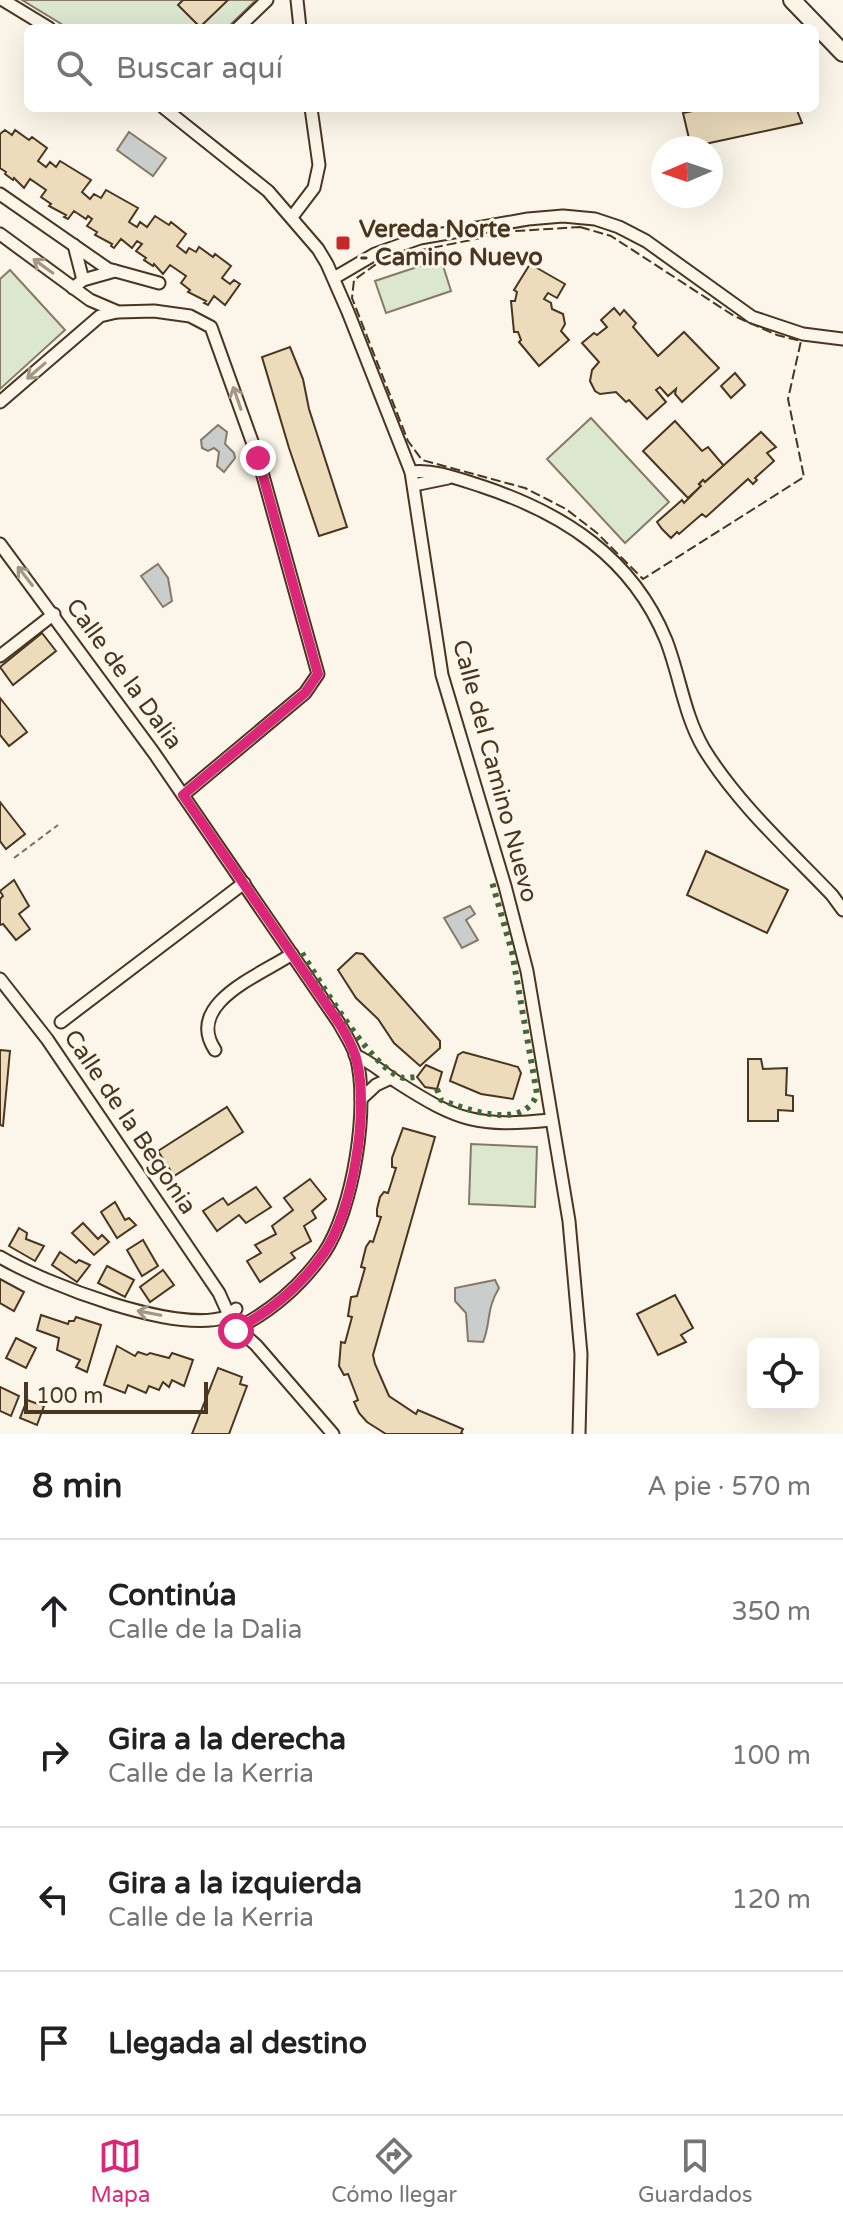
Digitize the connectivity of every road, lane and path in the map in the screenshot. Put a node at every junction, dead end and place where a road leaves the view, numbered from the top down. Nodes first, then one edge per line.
1 (3, 0) edge
2 (267, 0) edge
3 (297, 0) edge
4 (792, 0) edge
5 (42, 24) edge
6 (242, 24) edge
7 (300, 24) edge
8 (815, 24) edge
9 (819, 28) edge
10 (843, 53) edge
11 (174, 112) edge
12 (312, 112) edge
13 (0, 194) edge
14 (292, 217) junction
15 (0, 234) edge
16 (74, 245) junction
17 (115, 271) junction
18 (334, 278) junction
19 (159, 283) dead end
20 (78, 284) junction
21 (118, 312) junction
22 (843, 339) edge
23 (0, 402) edge
24 (411, 472) junction
25 (448, 478) junction
26 (414, 485) junction
27 (0, 544) edge
28 (54, 614) junction
29 (0, 656) edge
30 (183, 795) junction
31 (58, 825) dead end
32 (14, 858) dead end
33 (244, 883) junction
34 (843, 910) edge
35 (292, 954) junction
36 (0, 979) edge
37 (61, 1022) dead end
38 (215, 1050) dead end
39 (355, 1055) junction
40 (391, 1078) junction
41 (361, 1099) junction
42 (551, 1120) junction
43 (0, 1257) edge
44 (230, 1313) junction
45 (244, 1326) junction
46 (333, 1434) edge
47 (579, 1434) edge

1 - 5 street
2 - 6 street
3 - 7 street
4 - 8 street
9 - 10 street
11 - 14 street, Calle del Camino Nuevo
12 - 14 street
13 - 16 street
14 - 18 street, Calle del Camino Nuevo
20 -> 15 street
16 - 17 street
16 - 20 street
17 - 19 street
17 - 20 street
18 - 22 street
18 - 24 street, Calle del Camino Nuevo
20 - 21 street
21 -> 23 street
30 -> 21 street
24 - 25 street
24 - 26 street, Calle del Camino Nuevo
25 - 26 street
25 - 34 street
26 - 42 street, Calle del Camino Nuevo
28 -> 27 street, Calle de la Dalia
28 - 29 street
28 - 30 street, Calle de la Dalia
30 - 33 street, Calle de la Dalia
31 - 32 path
33 - 35 street, Calle de la Dalia
33 - 37 street
35 - 38 street
35 - 39 street, Calle de la Dalia
36 - 44 street, Calle de la Begonia
39 - 40 street
39 - 41 street, Calle de la Dalia
40 - 41 street
40 - 42 street
41 - 45 street, Calle de la Dalia
42 - 47 street, Calle del Camino Nuevo
44 -> 43 street
44 - 45 street
44 - 45 street
45 - 46 street

